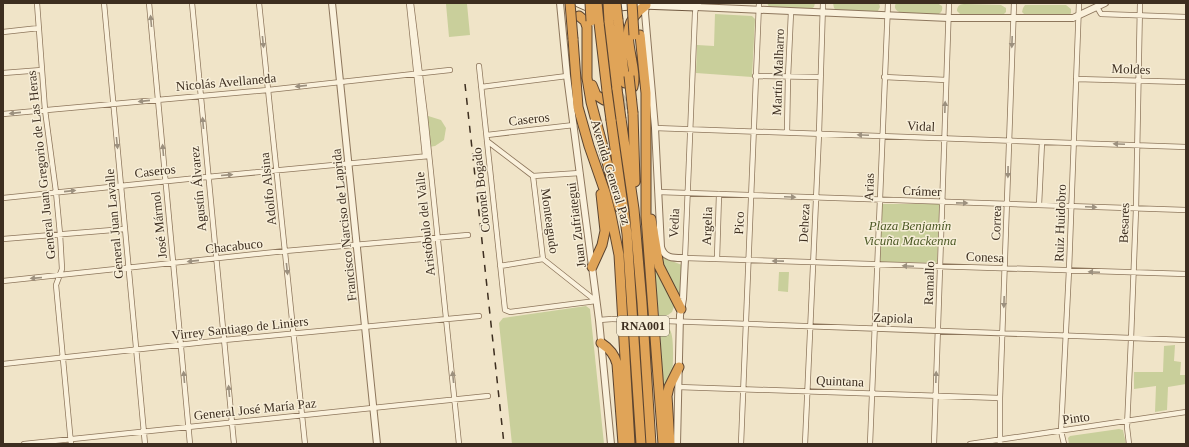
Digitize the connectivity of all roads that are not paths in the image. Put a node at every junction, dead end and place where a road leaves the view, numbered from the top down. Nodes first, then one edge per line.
1 (37, 3) edge
2 (104, 3) edge
3 (150, 3) edge
4 (192, 3) edge
5 (259, 3) edge
6 (332, 3) edge
7 (410, 3) edge
8 (565, 3) edge
9 (577, 3) edge
10 (597, 3) edge
11 (608, 3) edge
12 (632, 3) edge
13 (823, 3) edge
14 (888, 3) edge
15 (949, 3) edge
16 (1014, 3) edge
17 (1079, 3) edge
18 (1105, 3) edge
19 (1140, 3) edge
20 (586, 4) edge
21 (618, 5) edge
22 (697, 5) edge
23 (642, 6) edge
24 (759, 6) edge
25 (1097, 7) junction
26 (791, 12) junction
27 (823, 13) junction
28 (1140, 15) junction
29 (579, 16) dead end
30 (888, 16) junction
31 (1078, 16) junction
32 (1186, 17) edge
33 (949, 18) junction
34 (1013, 18) junction
35 (614, 20) junction
36 (595, 22) junction
37 (39, 28) junction
38 (3, 32) edge
39 (637, 35) junction
40 (575, 39) junction
41 (479, 66) dead end
42 (42, 70) junction
43 (450, 70) dead end
44 (3, 73) edge
45 (418, 73) junction
46 (567, 76) junction
47 (756, 76) junction
48 (788, 77) junction
49 (884, 77) junction
50 (820, 78) junction
51 (1076, 79) junction
52 (946, 80) junction
53 (1138, 81) junction
54 (340, 82) junction
55 (1186, 82) edge
56 (626, 84) junction
57 (481, 87) junction
58 (268, 90) junction
59 (589, 91) junction
60 (201, 95) junction
61 (634, 97) tunnel mouth
62 (159, 100) junction
63 (113, 104) junction
64 (45, 110) junction
65 (3, 114) edge
66 (628, 116) junction
67 (574, 125) junction
68 (655, 128) junction
69 (690, 129) junction
70 (753, 131) junction
71 (787, 132) junction
72 (819, 133) junction
73 (486, 135) junction
74 (882, 135) junction
75 (944, 138) junction
76 (487, 141) junction
77 (1009, 141) junction
78 (1042, 142) junction
79 (1073, 143) junction
80 (1137, 145) junction
81 (1186, 147) edge
82 (427, 156) junction
83 (592, 158) junction
84 (348, 163) junction
85 (645, 165) junction
86 (277, 170) junction
87 (580, 173) junction
88 (207, 176) junction
89 (533, 176) junction
90 (611, 180) junction
91 (166, 181) junction
92 (121, 185) junction
93 (56, 192) junction
94 (658, 192) junction
95 (688, 193) junction
96 (719, 194) junction
97 (751, 196) junction
98 (3, 198) edge
99 (816, 198) junction
100 (879, 200) junction
101 (943, 203) junction
102 (1007, 204) junction
103 (1039, 205) junction
104 (1072, 206) junction
105 (634, 209) junction
106 (1136, 209) junction
107 (1186, 210) edge
108 (125, 229) junction
109 (60, 234) junction
110 (627, 234) junction
111 (468, 235) dead end
112 (438, 238) junction
113 (3, 239) edge
114 (357, 246) junction
115 (285, 251) junction
116 (685, 258) junction
117 (216, 259) junction
118 (543, 259) junction
119 (717, 259) junction
120 (749, 260) junction
121 (813, 262) junction
122 (174, 263) junction
123 (877, 264) junction
124 (500, 266) junction
125 (592, 267) junction
126 (940, 267) junction
127 (129, 268) junction
128 (1005, 269) junction
129 (1070, 270) junction
130 (1133, 273) junction
131 (1186, 274) edge
132 (60, 276) junction
133 (3, 281) edge
134 (596, 301) junction
135 (681, 309) junction
136 (479, 316) dead end
137 (446, 319) junction
138 (599, 320) junction
139 (680, 322) junction
140 (746, 324) junction
141 (810, 326) junction
142 (365, 327) junction
143 (875, 329) junction
144 (938, 330) junction
145 (1002, 333) junction
146 (294, 334) junction
147 (1066, 335) junction
148 (1132, 338) junction
149 (224, 340) junction
150 (1186, 340) edge
151 (602, 343) junction
152 (181, 345) junction
153 (136, 349) junction
154 (64, 358) junction
155 (3, 364) edge
156 (679, 367) junction
157 (678, 387) junction
158 (743, 389) junction
159 (807, 391) junction
160 (872, 393) junction
161 (488, 396) dead end
162 (936, 396) junction
163 (1000, 398) junction
164 (455, 400) junction
165 (373, 408) junction
166 (1186, 412) edge
167 (302, 415) junction
168 (231, 422) junction
169 (1127, 422) junction
170 (188, 426) junction
171 (143, 431) junction
172 (1061, 431) junction
173 (71, 442) edge
174 (999, 442) edge
175 (24, 444) edge
176 (145, 444) edge
177 (190, 444) edge
178 (234, 444) edge
179 (305, 444) edge
180 (377, 444) edge
181 (459, 444) edge
182 (611, 444) edge
183 (623, 444) edge
184 (630, 444) edge
185 (641, 444) edge
186 (651, 444) edge
187 (663, 444) edge
188 (670, 444) edge
189 (676, 444) edge
190 (741, 444) edge
191 (806, 444) edge
192 (870, 444) edge
193 (934, 444) edge
194 (970, 444) edge
195 (1064, 444) edge
196 (1129, 444) edge

1 - 37 street, General Juan Gregorio de Las Heras
2 - 63 street, General Juan Lavalle
62 -> 3 street, José Mármol
4 - 60 street, Agustín Álvarez
5 -> 58 street, Adolfo Alsina
6 - 54 street, Francisco Narciso de Laprida
7 - 45 street, Aristóbulo del Valle
8 - 40 highway, Avenida General Paz, bridge
8 - 46 street, Juan Zufriategui
9 - 20 main road
9 - 40 highway
10 - 36 highway, Avenida General Paz / RNA001, bridge
11 - 35 highway, bridge
12 - 39 highway, bridge
13 - 27 street, Deheza
14 - 30 street, Arias
15 - 33 street, Ramallo
16 - 34 street, Correa
17 - 31 street, Ruiz Huidobro
18 - 25 street
19 - 28 street, Besares
20 - 36 highway, bridge
21 - 23 main road
21 - 35 highway, bridge
22 - 23 main road
22 - 24 street
22 - 69 street, Vedia
23 - 39 highway, Avenida General Paz
23 - 56 highway
23 - 68 street
24 - 26 street
24 - 47 street, Pico
25 - 28 street
25 - 31 street
26 - 27 street
26 - 48 street, Martín Malharro
27 - 30 street
27 - 50 street, Deheza
28 - 32 street
28 - 53 street, Besares
29 - 59 highway
30 - 33 street
30 - 49 street, Arias
31 - 34 street
31 - 51 street, Ruiz Huidobro
33 - 34 street
33 - 52 street, Ramallo
34 -> 77 street, Correa
35 - 56 highway
36 - 59 highway
36 - 110 highway, Avenida General Paz / RNA001, bridge
37 - 38 street
37 - 42 street, General Juan Gregorio de Las Heras
39 - 61 highway
39 - 85 highway, Avenida General Paz
40 - 83 highway, Avenida General Paz
40 - 90 highway
41 - 57 street, Coronel Bogado
42 - 44 street
42 - 64 street, General Juan Gregorio de Las Heras
43 - 45 street, Nicolás Avellaneda
45 - 54 street, Nicolás Avellaneda
45 - 82 street, Aristóbulo del Valle
46 - 57 street
46 - 67 street, Juan Zufriategui
47 - 48 street
47 - 70 street, Pico
48 - 50 street
48 - 71 street, Martín Malharro
49 - 52 street
49 - 74 street, Arias
50 - 72 street, Deheza
51 - 53 street, Moldes
51 - 79 street, Ruiz Huidobro
75 -> 52 street, Ramallo
53 - 55 street, Moldes
53 - 80 street, Besares
54 -> 58 street, Nicolás Avellaneda
54 - 84 street, Francisco Narciso de Laprida
56 - 66 highway
57 - 73 street, Coronel Bogado
58 - 60 street, Nicolás Avellaneda
58 - 86 street, Adolfo Alsina
59 - 90 highway
60 - 62 street, Nicolás Avellaneda
88 -> 60 street, Agustín Álvarez
62 -> 63 street, Nicolás Avellaneda
91 -> 62 street, José Mármol
63 - 64 street, Nicolás Avellaneda
63 -> 92 street, General Juan Lavalle
64 -> 65 street, Nicolás Avellaneda
64 - 93 street, General Juan Gregorio de Las Heras
66 - 105 highway, Avenida General Paz / RNA001
66 - 105 highway
67 - 73 street, Caseros
67 - 87 street, Juan Zufriategui
68 - 69 street, Vidal
68 - 94 street
69 - 70 street, Vidal
69 - 95 street, Vedia
70 - 71 street, Vidal
70 - 97 street, Pico
71 - 72 street, Vidal
74 -> 72 street, Vidal
72 - 99 street, Deheza
73 - 76 street, Coronel Bogado
74 - 75 street, Vidal
74 - 100 street, Arias
75 - 77 street, Vidal
75 - 101 street, Ramallo
76 - 89 street, Monteagudo
76 - 124 street, Coronel Bogado
77 - 78 street, Vidal
77 -> 102 street, Correa
78 - 79 street, Vidal
78 - 103 street
80 -> 79 street, Vidal
79 - 104 street, Ruiz Huidobro
80 - 81 street, Vidal
80 - 106 street, Besares
82 - 84 street, Caseros
82 - 112 street, Aristóbulo del Valle
83 - 125 highway
83 - 184 highway, Avenida General Paz
84 - 86 street, Caseros
84 - 114 street, Francisco Narciso de Laprida
85 - 135 highway
85 - 187 highway, Avenida General Paz
88 -> 86 street, Caseros
86 - 115 street, Adolfo Alsina
87 - 89 street
87 - 125 street, Juan Zufriategui
88 - 91 street, Caseros
88 - 117 street, Agustín Álvarez
89 - 118 street, Monteagudo
90 - 110 highway
91 - 92 street, Caseros
91 - 122 street, José Mármol
93 -> 92 street, Caseros
92 - 108 street, General Juan Lavalle
93 - 98 street, Caseros
93 - 109 street, General Juan Gregorio de Las Heras
94 - 95 street, Crámer
94 - 116 street, Conesa
95 - 96 street, Crámer
95 - 116 street, Vedia
96 - 97 street, Crámer
96 - 119 street, Argelia
97 -> 99 street, Crámer
97 - 120 street, Pico
99 - 100 street, Crámer
99 - 121 street, Deheza
100 - 101 street, Crámer
100 - 123 street, Arias
101 -> 102 street, Crámer
101 - 126 street, Ramallo
102 - 103 street, Crámer
102 - 128 street, Correa
103 - 104 street, Crámer
104 -> 106 street, Crámer
104 - 129 street, Ruiz Huidobro
105 - 186 highway, Avenida General Paz / RNA001
106 - 107 street, Crámer
106 - 130 street, Besares
108 - 109 street
108 - 127 street, General Juan Lavalle
109 - 113 street
109 - 132 street, General Juan Gregorio de Las Heras
110 - 185 highway, Avenida General Paz / RNA001
111 - 112 street, Chacabuco
112 - 114 street, Chacabuco
112 - 137 street, Aristóbulo del Valle
114 - 115 street, Chacabuco
114 - 142 street, Francisco Narciso de Laprida
115 - 117 street, Chacabuco
115 -> 146 street, Adolfo Alsina
116 - 119 street, Conesa
116 - 135 street, Vedia
117 -> 122 street, Chacabuco
117 - 149 street, Agustín Álvarez
118 - 124 street
118 - 134 street, Monteagudo
119 - 120 street, Conesa
121 -> 120 street, Conesa
120 - 140 street, Pico
121 - 123 street, Conesa
121 - 141 street, Deheza
122 - 127 street, Chacabuco
122 - 152 street, José Mármol
126 -> 123 street, Conesa
123 - 143 street, Arias
124 - 134 street, Coronel Bogado
125 - 134 street, Juan Zufriategui
126 - 128 street, Conesa
126 - 144 street, Ramallo
127 - 132 street, Chacabuco
127 - 153 street, General Juan Lavalle
128 - 129 street, Conesa
128 -> 145 street, Correa
130 -> 129 street, Conesa
129 - 147 street, Ruiz Huidobro
130 - 131 street, Conesa
130 - 148 street, Besares
132 -> 133 street, Chacabuco
132 - 154 street, General Juan Gregorio de Las Heras
134 - 138 street, Juan Zufriategui
135 - 139 street, Vedia
136 - 137 street, Virrey Santiago de Liniers
137 - 142 street, Virrey Santiago de Liniers
164 -> 137 street, Aristóbulo del Valle
138 - 139 street, Zapiola, bridge
138 - 151 street, Juan Zufriategui
139 - 140 street, Zapiola
139 - 156 street, Vedia
140 - 141 street, Zapiola
140 - 158 street, Pico
141 - 143 street, Zapiola
141 - 159 street, Deheza
142 - 146 street, Virrey Santiago de Liniers
142 - 165 street, Francisco Narciso de Laprida
143 - 144 street, Zapiola
143 - 160 street, Arias
144 - 145 street, Zapiola
162 -> 144 street, Ramallo
145 - 147 street, Zapiola
145 - 163 street, Correa
146 - 149 street, Virrey Santiago de Liniers
146 - 167 street, Adolfo Alsina
147 - 148 street, Zapiola
147 - 172 street, Ruiz Huidobro
148 - 150 street, Zapiola
148 - 169 street, Besares
149 - 152 street, Virrey Santiago de Liniers
168 -> 149 street, Agustín Álvarez
151 - 182 street, Juan Zufriategui
151 - 183 highway
152 - 153 street, Virrey Santiago de Liniers
170 -> 152 street, José Mármol
153 - 154 street, Virrey Santiago de Liniers
153 - 171 street, General Juan Lavalle
154 - 155 street, Virrey Santiago de Liniers
154 - 173 street, General Juan Gregorio de Las Heras
156 - 157 street, Vedia
156 - 188 highway
157 - 158 street, Quintana
157 - 189 street, Vedia
158 - 159 street, Quintana
158 - 190 street, Pico
159 - 160 street, Quintana
159 - 191 street, Deheza
160 - 162 street, Quintana
160 - 192 street, Arias
161 - 164 street, General José María Paz
162 - 163 street, Quintana
162 - 193 street, Ramallo
163 - 174 street, Correa
164 - 165 street, General José María Paz
164 - 181 street, Aristóbulo del Valle
165 - 167 street, General José María Paz
165 - 180 street, Francisco Narciso de Laprida
166 - 169 street, Pinto
167 - 168 street, General José María Paz
167 - 179 street, Adolfo Alsina
168 - 170 street, General José María Paz
168 - 178 street, Agustín Álvarez
169 - 172 street, Pinto
169 - 196 street, Besares
170 - 171 street, General José María Paz
170 - 177 street, José Mármol
171 - 173 street, General José María Paz
171 - 176 street, General Juan Lavalle
172 - 174 street, Pinto
172 - 195 street, Ruiz Huidobro
173 - 175 street, General José María Paz
174 - 194 street, Pinto

